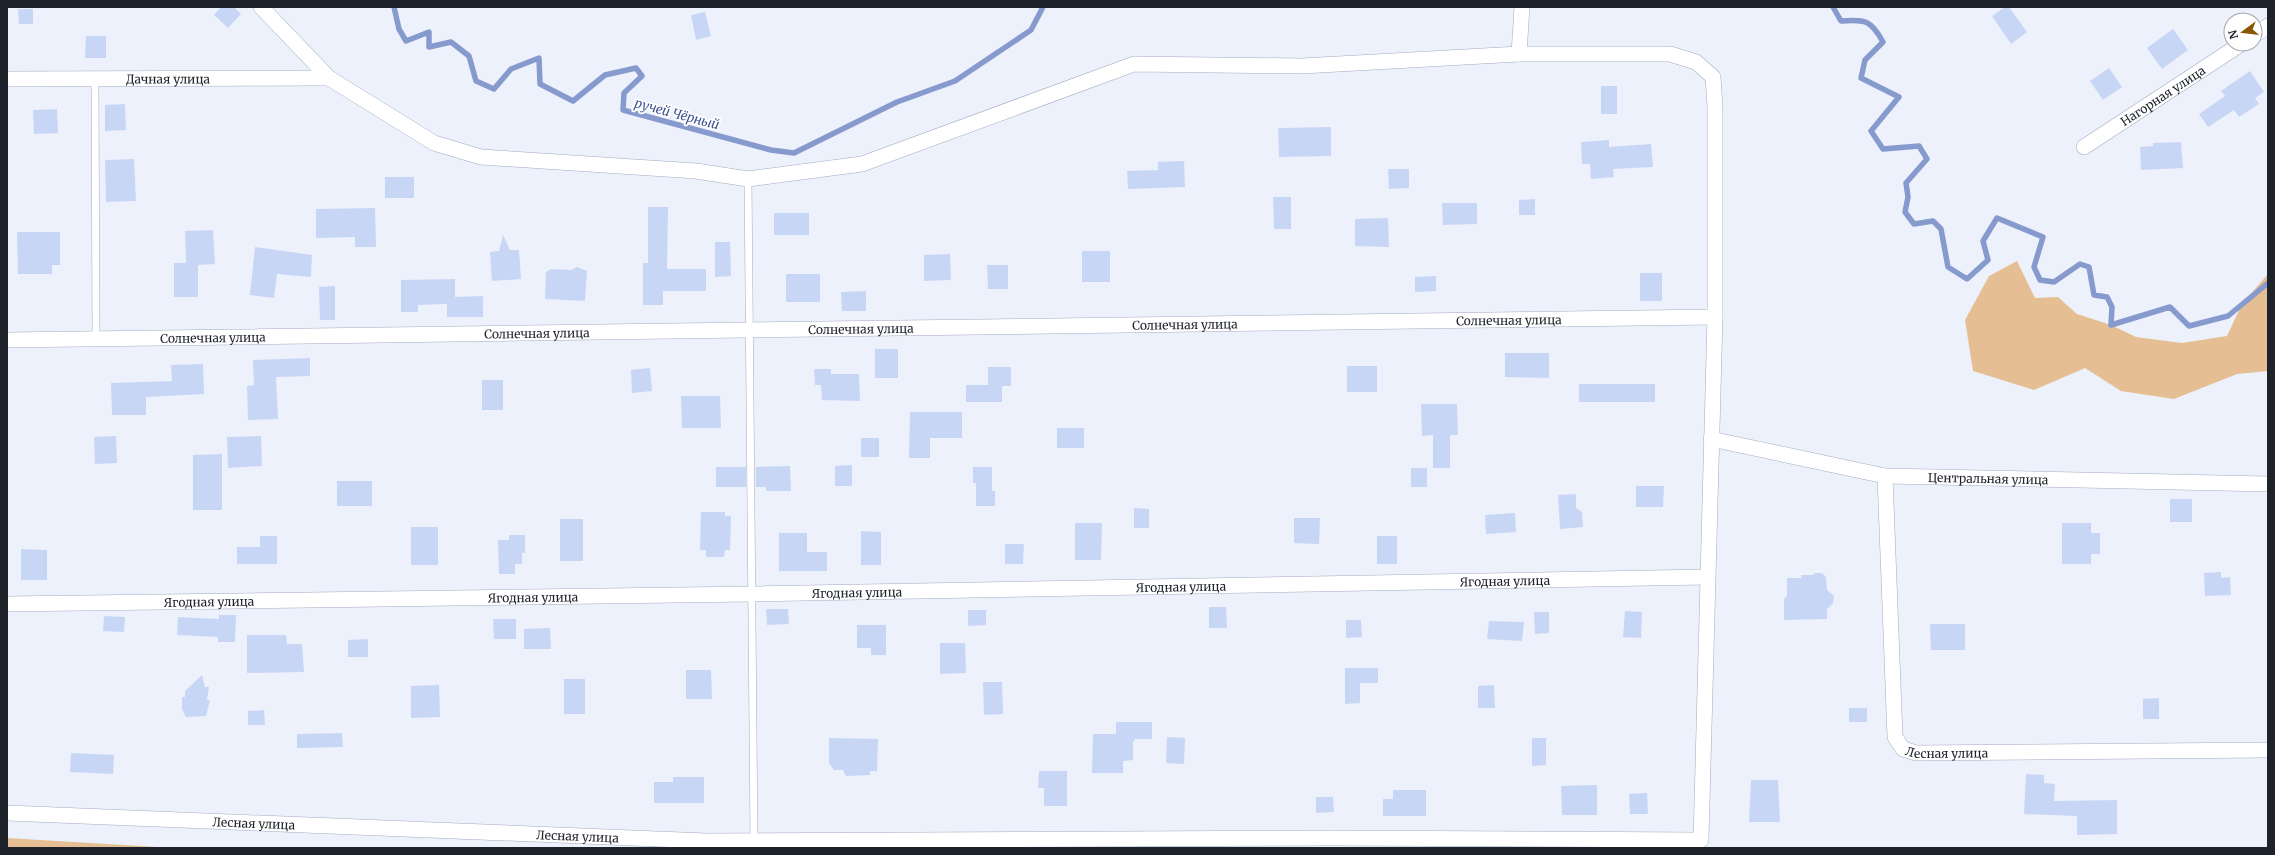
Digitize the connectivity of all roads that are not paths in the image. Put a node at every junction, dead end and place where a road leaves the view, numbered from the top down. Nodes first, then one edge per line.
1 (261, 7) edge
2 (1522, 7) edge
3 (2229, 52) edge
4 (1519, 54) junction
5 (95, 77) junction
6 (329, 78) junction
7 (7, 79) edge
8 (2084, 147) dead end
9 (748, 179) junction
10 (1715, 317) junction
11 (748, 330) junction
12 (96, 339) junction
13 (7, 340) edge
14 (1711, 439) junction
15 (1885, 476) junction
16 (2268, 484) edge
17 (1707, 577) junction
18 (753, 594) junction
19 (7, 604) edge
20 (2268, 750) edge
21 (7, 813) edge
22 (754, 841) junction

1 - 6 street
2 - 4 street
3 - 8 street, Нагорная улица
4 - 9 street
4 - 10 street
5 - 6 street, Дачная улица
5 - 7 street, Дачная улица
5 - 12 lane
6 - 9 street
9 - 11 lane
10 - 11 street, Солнечная улица
10 - 14 street
11 - 12 street, Солнечная улица
11 - 18 lane
12 - 13 street, Солнечная улица
14 - 15 street, Центральная улица
14 - 17 street
15 - 16 street, Центральная улица
15 - 20 street, Лесная улица
17 - 18 street, Ягодная улица
17 - 22 street, Лесная улица
18 - 19 street, Ягодная улица
18 - 22 lane
21 - 22 street, Лесная улица

